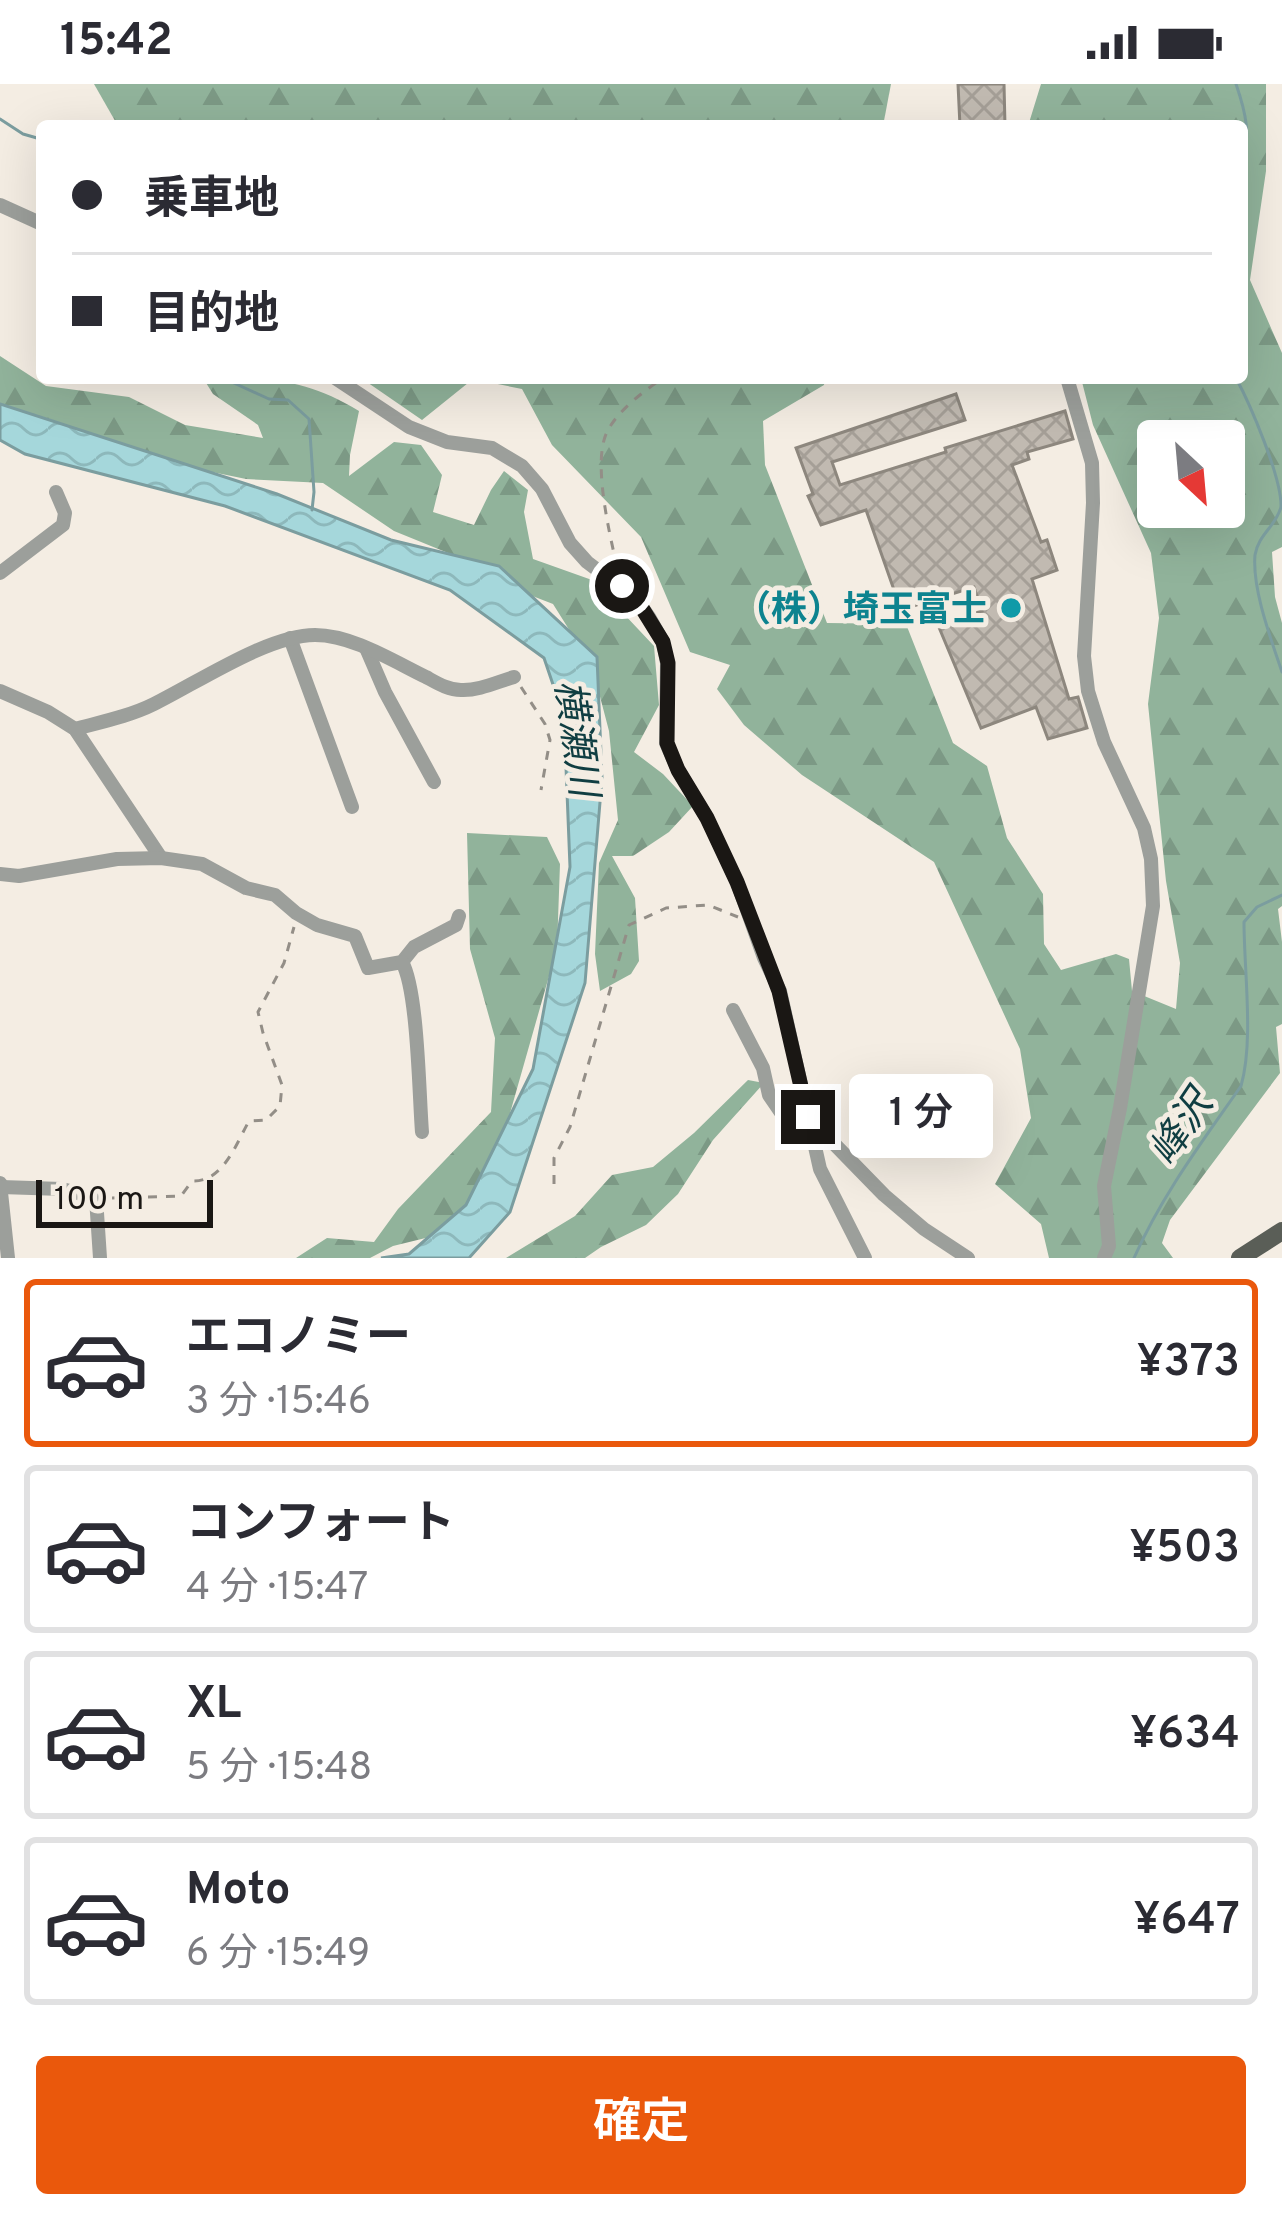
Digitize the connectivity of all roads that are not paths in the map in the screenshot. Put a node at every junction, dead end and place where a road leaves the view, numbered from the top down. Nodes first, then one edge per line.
1 (0, 205) edge
2 (36, 221) edge
3 (344, 384) edge
4 (1069, 384) edge
5 (56, 492) dead end
6 (0, 573) edge
7 (290, 638) junction
8 (366, 649) junction
9 (514, 676) road end
10 (0, 692) edge
11 (75, 729) junction
12 (434, 782) dead end
13 (352, 806) dead end
14 (161, 858) junction
15 (0, 874) edge
16 (459, 916) dead end
17 (402, 962) junction
18 (733, 1010) dead end
19 (808, 1117) junction
20 (422, 1132) dead end
21 (0, 1185) edge
22 (1282, 1231) edge
23 (8, 1258) edge
24 (100, 1258) edge
25 (865, 1258) edge
26 (968, 1258) edge
27 (1104, 1258) edge
28 (1240, 1258) edge

1 - 2 street
3 - 19 street
4 - 27 street
5 - 6 street
7 - 8 street
7 - 11 street
7 - 13 street
8 - 9 street
8 - 12 street
10 - 11 street
11 - 14 street
14 - 15 street
14 - 17 street
16 - 17 street
17 - 20 street
18 - 19 street
19 - 25 street
19 - 26 street
21 - 23 street
21 - 24 street
22 - 28 main road

